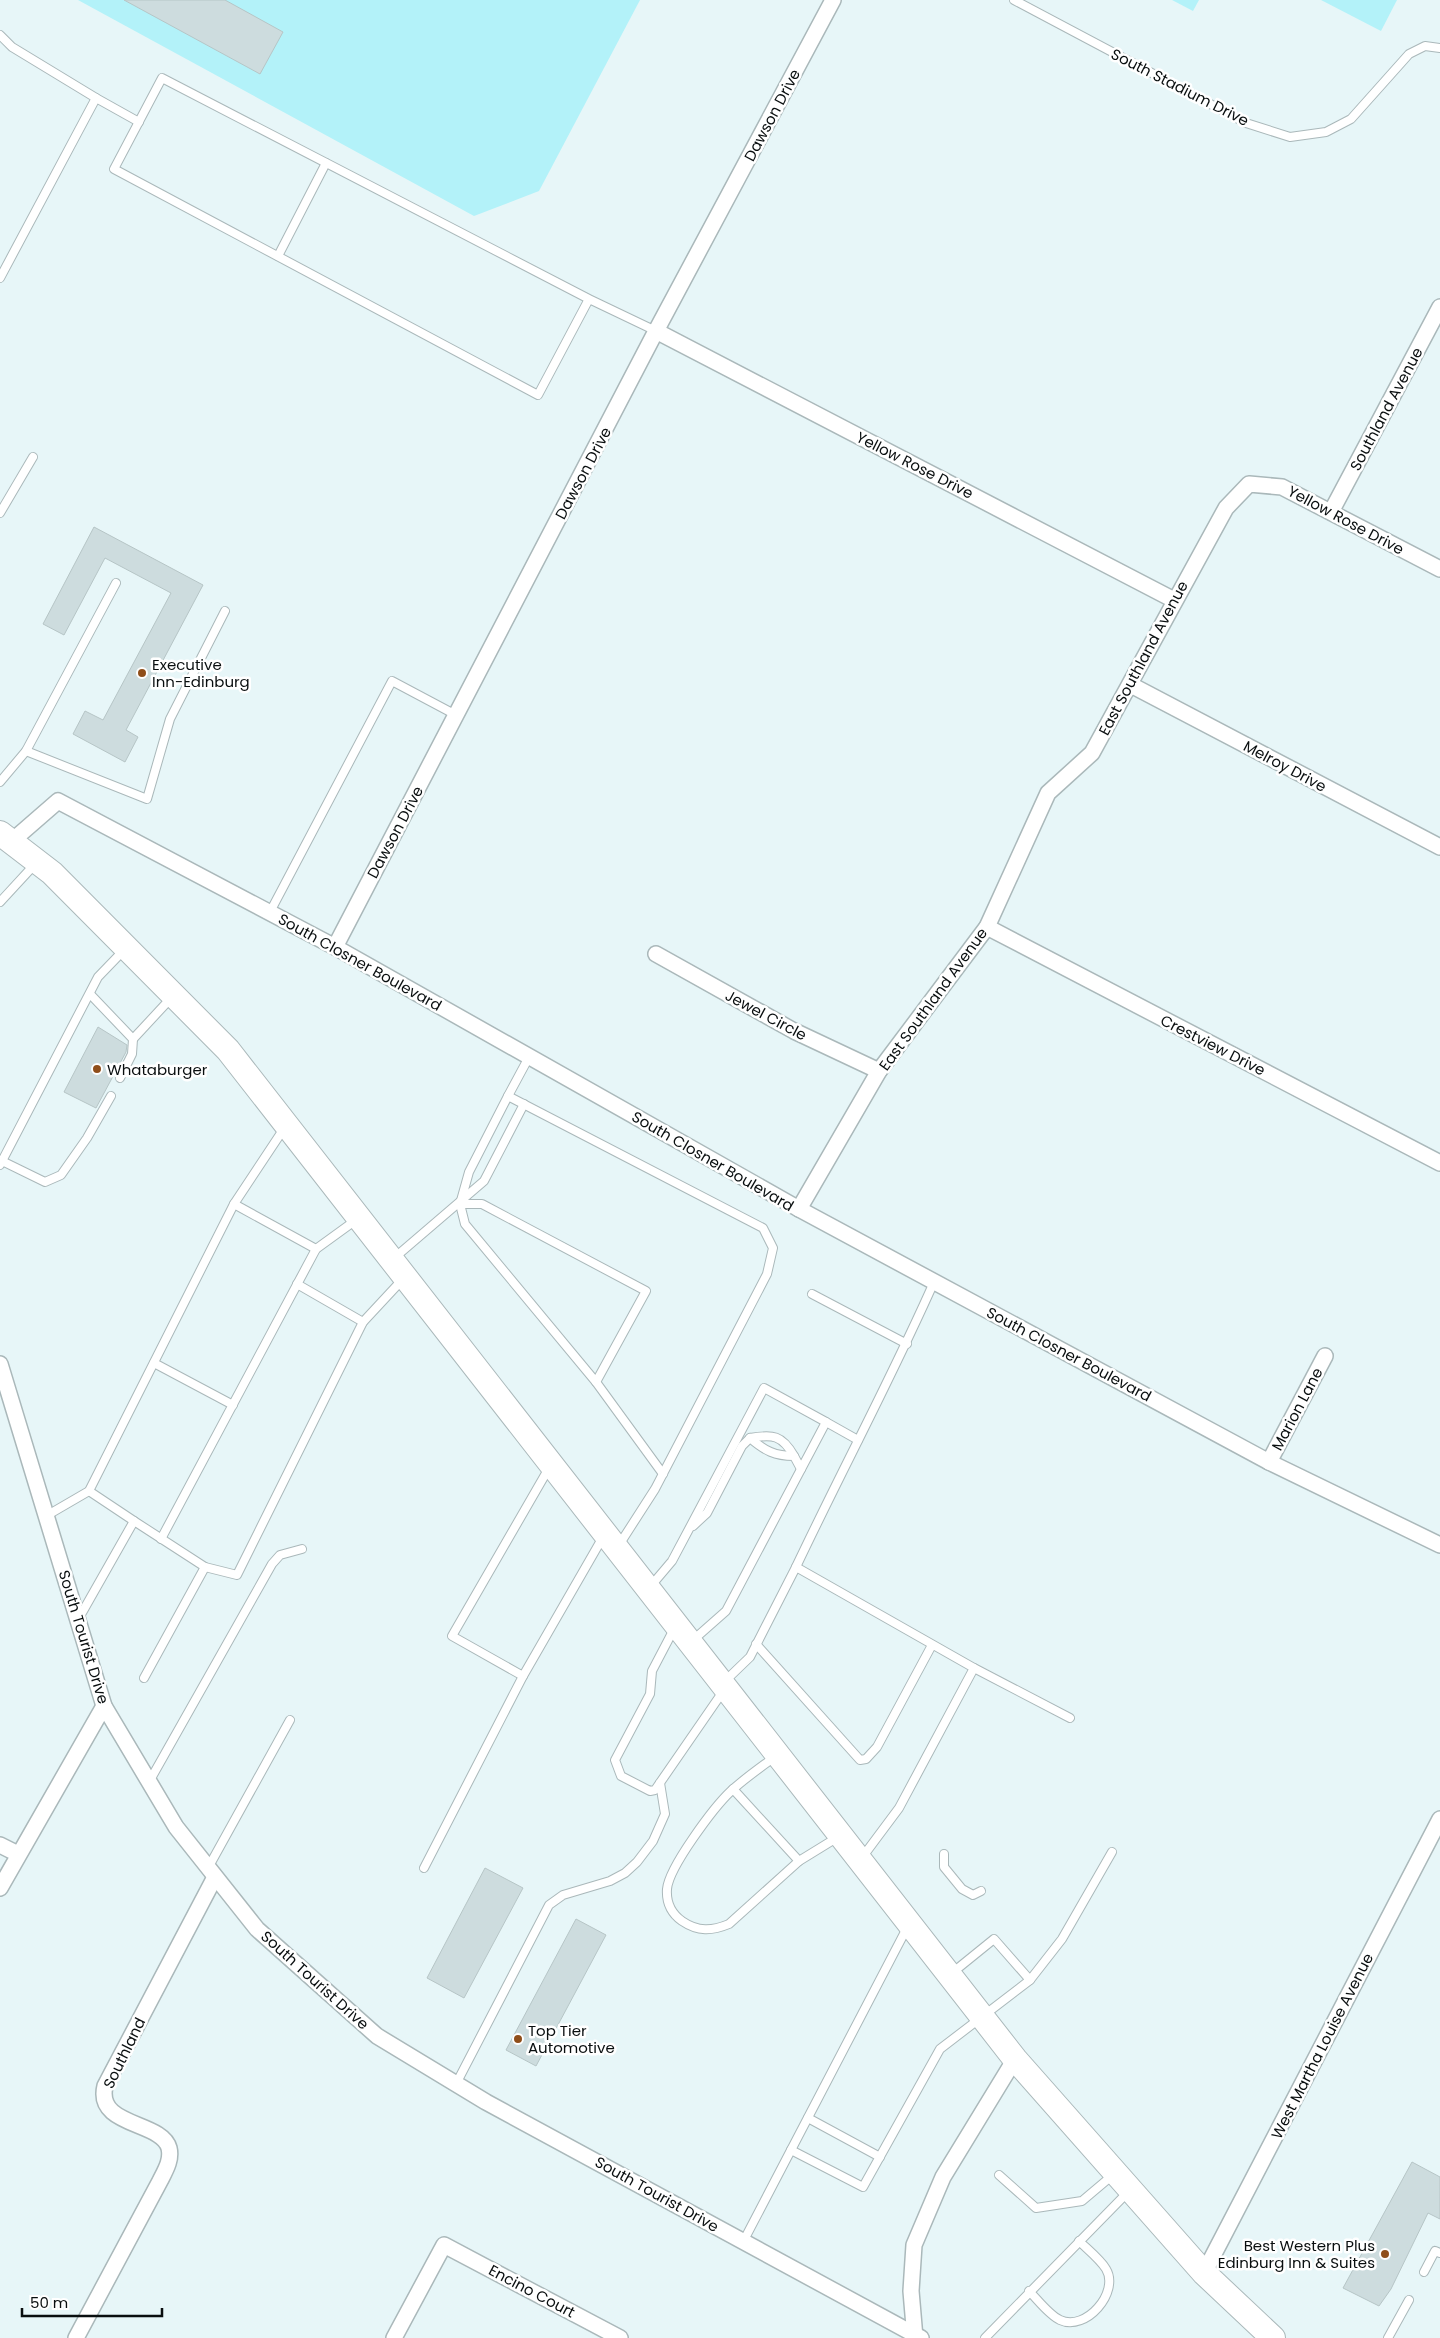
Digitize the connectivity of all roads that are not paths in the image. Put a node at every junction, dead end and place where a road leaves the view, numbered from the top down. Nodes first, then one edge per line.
1 (833, 0) edge
2 (1014, 0) edge
3 (0, 35) edge
4 (1440, 48) edge
5 (96, 98) junction
6 (140, 122) junction
7 (326, 163) junction
8 (278, 256) junction
9 (0, 278) edge
10 (589, 300) junction
11 (1440, 306) edge
12 (656, 331) junction
13 (33, 457) dead end
14 (1249, 484) joint
15 (1331, 512) junction
16 (0, 513) edge
17 (1440, 569) edge
18 (116, 583) dead end
19 (1174, 600) junction
20 (225, 611) dead end
21 (1131, 685) junction
22 (456, 715) junction
23 (26, 751) junction
24 (0, 782) edge
25 (6, 841) edge
26 (1440, 847) edge
27 (38, 862) junction
28 (0, 902) edge
29 (270, 912) junction
30 (987, 927) junction
31 (335, 947) junction
32 (126, 948) junction
33 (656, 954) dead end
34 (90, 994) junction
35 (174, 996) junction
36 (133, 1039) junction
37 (529, 1057) junction
38 (879, 1071) junction
39 (120, 1078) dead end
40 (111, 1096) dead end
41 (508, 1096) junction
42 (524, 1104) junction
43 (286, 1125) junction
44 (1, 1163) edge
45 (1440, 1163) edge
46 (234, 1204) junction
47 (460, 1204) junction
48 (798, 1209) junction
49 (358, 1218) junction
50 (316, 1249) junction
51 (398, 1269) junction
52 (934, 1282) junction
53 (297, 1284) junction
54 (812, 1294) dead end
55 (363, 1322) junction
56 (907, 1344) junction
57 (1325, 1356) dead end
58 (154, 1363) junction
59 (0, 1364) edge
60 (596, 1382) junction
61 (233, 1404) junction
62 (826, 1422) junction
63 (750, 1438) junction
64 (858, 1440) junction
65 (794, 1456) junction
66 (1269, 1462) junction
67 (551, 1464) junction
68 (801, 1469) junction
69 (663, 1474) junction
70 (89, 1492) junction
71 (46, 1516) junction
72 (134, 1521) junction
73 (688, 1532) junction
74 (161, 1539) junction
75 (611, 1541) junction
76 (1440, 1545) edge
77 (302, 1550) dead end
78 (204, 1567) junction
79 (796, 1568) junction
80 (648, 1590) junction
81 (78, 1620) junction
82 (683, 1634) junction
83 (756, 1644) junction
84 (932, 1645) junction
85 (974, 1668) junction
86 (523, 1676) junction
87 (144, 1678) dead end
88 (724, 1686) junction
89 (104, 1706) junction
90 (1070, 1718) dead end
91 (290, 1720) dead end
92 (778, 1755) junction
93 (149, 1782) junction
94 (660, 1783) junction
95 (733, 1789) junction
96 (1440, 1818) edge
97 (841, 1836) junction
98 (0, 1845) edge
99 (1112, 1852) dead end
100 (18, 1854) junction
101 (944, 1854) dead end
102 (860, 1860) junction
103 (799, 1861) junction
104 (424, 1868) dead end
105 (212, 1873) junction
106 (0, 1888) edge
107 (981, 1891) dead end
108 (909, 1923) junction
109 (950, 1975) junction
110 (1030, 1980) junction
111 (982, 2018) junction
112 (1015, 2059) junction
113 (456, 2084) junction
114 (808, 2118) junction
115 (791, 2150) junction
116 (880, 2157) junction
117 (999, 2175) dead end
118 (1123, 2181) junction
119 (1079, 2241) junction
120 (743, 2242) junction
121 (1440, 2253) edge
122 (1424, 2272) dead end
123 (1204, 2273) junction
124 (1029, 2292) junction
125 (1409, 2300) dead end
126 (918, 2337) edge
127 (1269, 2337) edge
128 (76, 2338) edge
129 (394, 2338) edge
130 (620, 2338) edge
131 (985, 2338) edge
132 (1388, 2338) edge

1 - 12 street, Dawson Drive
2 - 4 lane, South Stadium Drive
3 - 5 lane
5 - 6 lane
5 - 9 lane
6 - 7 lane
6 - 8 lane
7 - 8 lane
7 - 10 lane
8 - 10 lane
10 - 12 lane
11 - 15 street, Southland Avenue
12 - 19 street, Yellow Rose Drive
12 - 22 street, Dawson Drive
13 - 16 lane
14 - 15 street, Yellow Rose Drive
14 - 19 street, East Southland Avenue
15 - 17 street, Yellow Rose Drive
18 - 23 lane
19 - 21 street, East Southland Avenue
20 - 23 lane
21 - 26 street, Melroy Drive
21 - 30 street, East Southland Avenue
22 - 29 lane
22 - 31 street, Dawson Drive
23 - 24 lane
25 - 27 main road
25 - 29 street, South Closner Boulevard
27 - 28 lane
27 - 32 main road
29 - 31 street, South Closner Boulevard
30 - 38 street, East Southland Avenue
30 - 45 street, Crestview Drive
31 - 37 street, South Closner Boulevard
32 - 34 lane
32 - 35 main road
33 - 38 street, Jewel Circle
34 - 36 lane
34 - 44 lane
35 - 36 lane
35 - 43 main road
36 - 39 lane
37 - 41 lane
37 - 48 street, South Closner Boulevard
38 - 48 street, East Southland Avenue
40 - 44 lane
41 - 42 lane
41 - 47 lane
42 - 47 lane
42 - 69 lane
43 - 46 lane
43 - 49 main road
46 - 50 lane
46 - 58 lane
47 - 51 lane
47 - 60 lane
47 - 60 lane
48 - 52 street, South Closner Boulevard
49 - 50 lane
49 - 51 main road
50 - 53 lane
51 - 55 lane
51 - 67 main road
52 - 56 lane
52 - 66 street, South Closner Boulevard
53 - 55 lane
53 - 61 lane
54 - 56 lane
55 - 78 lane
56 - 64 lane
57 - 66 street, Marion Lane
58 - 61 lane
58 - 70 lane
59 - 71 street, South Tourist Drive
60 - 69 lane
61 - 74 lane
62 - 64 lane
62 - 68 lane
62 - 73 lane
63 - 65 lane
63 - 65 lane
63 - 73 lane
64 - 79 lane
65 - 68 lane
66 - 76 street, South Closner Boulevard
67 - 75 main road
67 - 86 lane
68 - 82 lane
69 - 75 lane
70 - 71 lane
70 - 72 lane
71 - 81 street, South Tourist Drive
72 - 74 lane
72 - 81 lane
73 - 80 lane
74 - 78 lane
75 - 80 main road
75 - 86 lane
77 - 93 lane
78 - 87 lane
79 - 83 lane
79 - 84 lane
80 - 82 main road
81 - 89 street, South Tourist Drive
82 - 88 main road
82 - 94 lane
83 - 84 lane
83 - 88 lane
84 - 85 lane
85 - 90 lane
85 - 102 lane
86 - 104 lane
88 - 92 main road
88 - 94 lane
89 - 93 street, South Tourist Drive
89 - 100 street
91 - 105 lane
92 - 95 lane
92 - 97 main road
93 - 105 street, South Tourist Drive
94 - 113 lane
95 - 103 lane
95 - 103 lane
96 - 123 street, West Martha Louise Avenue
97 - 102 main road
97 - 103 lane
98 - 100 street
99 - 110 lane
100 - 106 street
101 - 107 lane
102 - 108 main road
105 - 113 street, South Tourist Drive
105 - 128 street, Southland
108 - 109 main road
108 - 114 lane
109 - 110 lane
109 - 111 main road
110 - 111 lane
111 - 112 main road
111 - 116 lane
112 - 118 main road
112 - 126 street
113 - 120 street, South Tourist Drive
114 - 115 lane
114 - 116 lane
115 - 116 lane
115 - 120 lane
117 - 118 lane
118 - 119 lane
118 - 123 main road
119 - 124 lane
119 - 124 lane
120 - 126 street, South Tourist Drive
121 - 122 lane
123 - 127 main road
124 - 131 lane
125 - 132 lane
129 - 130 street, Encino Court

